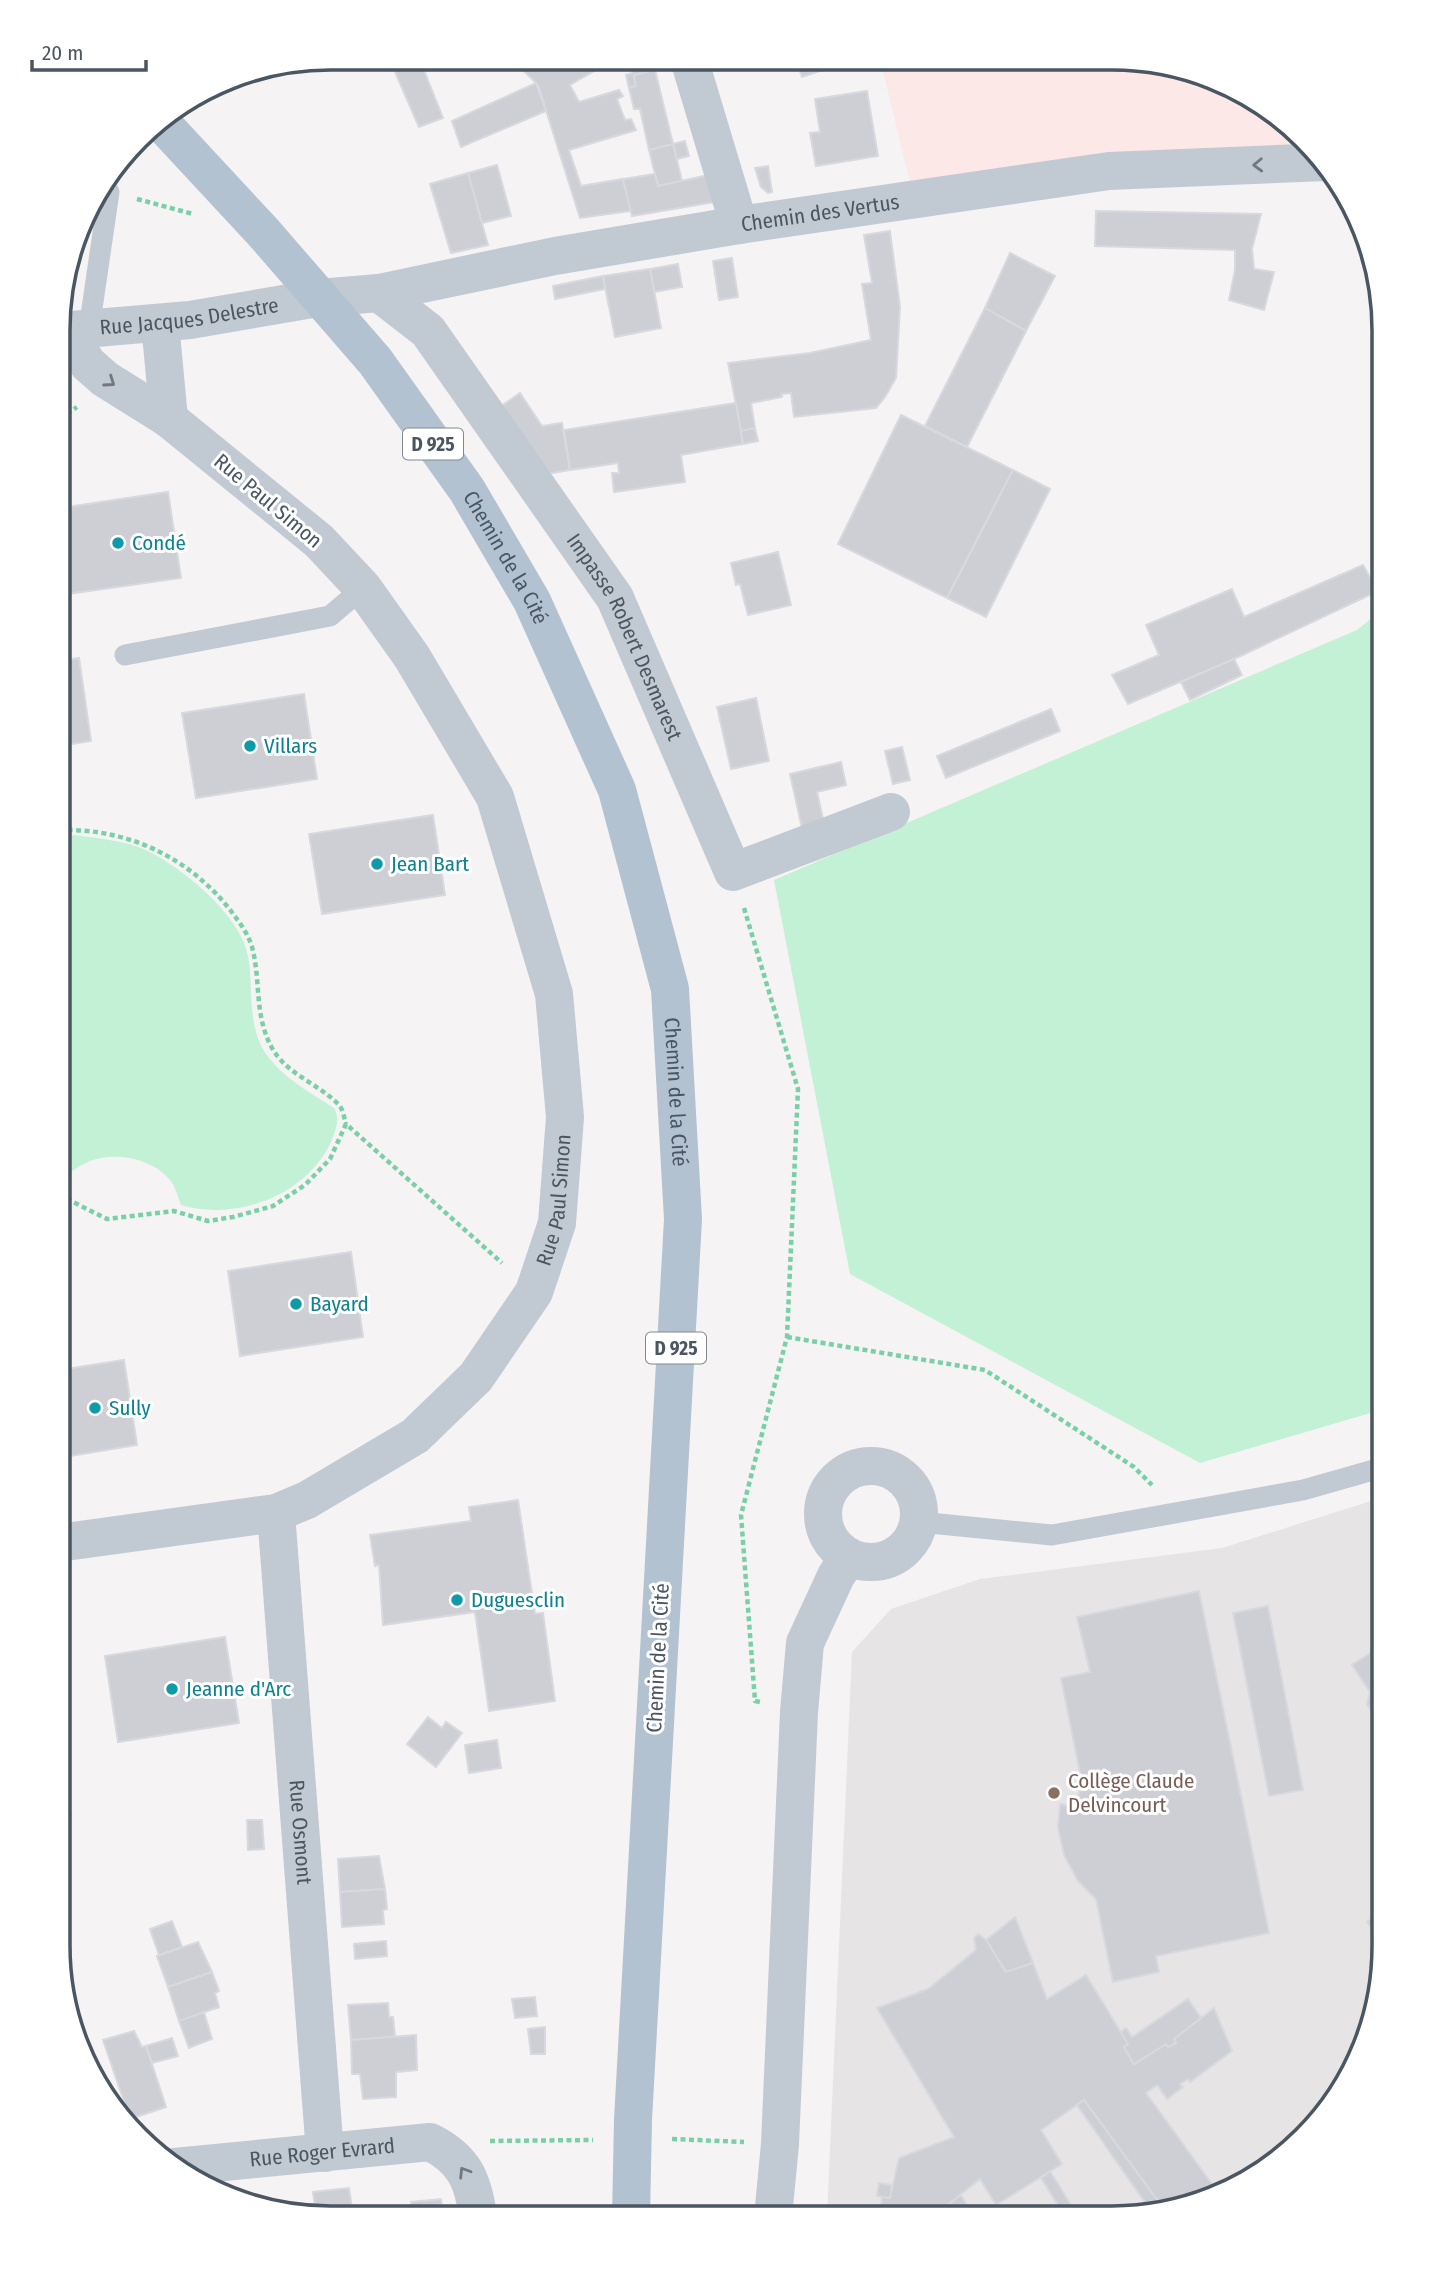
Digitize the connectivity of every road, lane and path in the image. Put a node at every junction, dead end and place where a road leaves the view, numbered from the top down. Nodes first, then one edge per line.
1 (692, 70) edge
2 (167, 128) edge
3 (1310, 163) edge
4 (111, 190) edge
5 (104, 202) edge
6 (199, 215) dead end
7 (738, 225) junction
8 (379, 293) junction
9 (318, 298) junction
10 (160, 323) junction
11 (72, 331) edge
12 (169, 419) junction
13 (363, 588) junction
14 (125, 655) dead end
15 (891, 812) dead end
16 (70, 830) edge
17 (733, 873) junction
18 (346, 1124) junction
19 (70, 1200) edge
20 (534, 1292) junction
21 (787, 1337) junction
22 (1372, 1470) edge
23 (1177, 1511) junction
24 (276, 1513) junction
25 (919, 1522) junction
26 (70, 1541) edge
27 (848, 1558) junction
28 (799, 1712) junction
29 (667, 2139) dead end
30 (597, 2140) dead end
31 (430, 2142) junction
32 (780, 2144) junction
33 (326, 2153) junction
34 (192, 2166) edge
35 (477, 2206) edge
36 (631, 2206) edge
37 (774, 2206) edge

1 - 7 street
2 - 9 main road, Chemin de la Cité / D 925
3 -> 7 street, Chemin des Vertus
4 - 6 path
5 - 11 lane
7 - 8 street, Chemin des Vertus
8 - 9 street, Chemin des Vertus
8 - 17 street, Impasse Robert Desmarest
9 - 10 street, Rue Jacques Delestre
9 - 36 main road, Chemin de la Cité / D 925
10 - 11 street, Rue Jacques Delestre
10 - 12 street
11 -> 12 street, Rue Paul Simon
12 - 13 street, Rue Paul Simon
13 - 14 lane
13 - 20 street, Rue Paul Simon
15 - 17 street
16 - 18 path
17 - 21 path
18 - 19 path
18 - 20 path
20 - 24 street, Rue Paul Simon
21 - 23 path
21 - 28 path
22 - 23 lane
23 - 25 lane
24 - 26 street, Rue Paul Simon
24 - 33 street, Rue Osmont
25 - 27 street
25 - 27 street
27 - 28 street
28 - 32 street
29 - 32 path
30 - 31 path
31 - 33 street, Rue Roger Evrard
35 -> 31 street
32 - 37 street
33 - 34 street, Rue Roger Evrard

